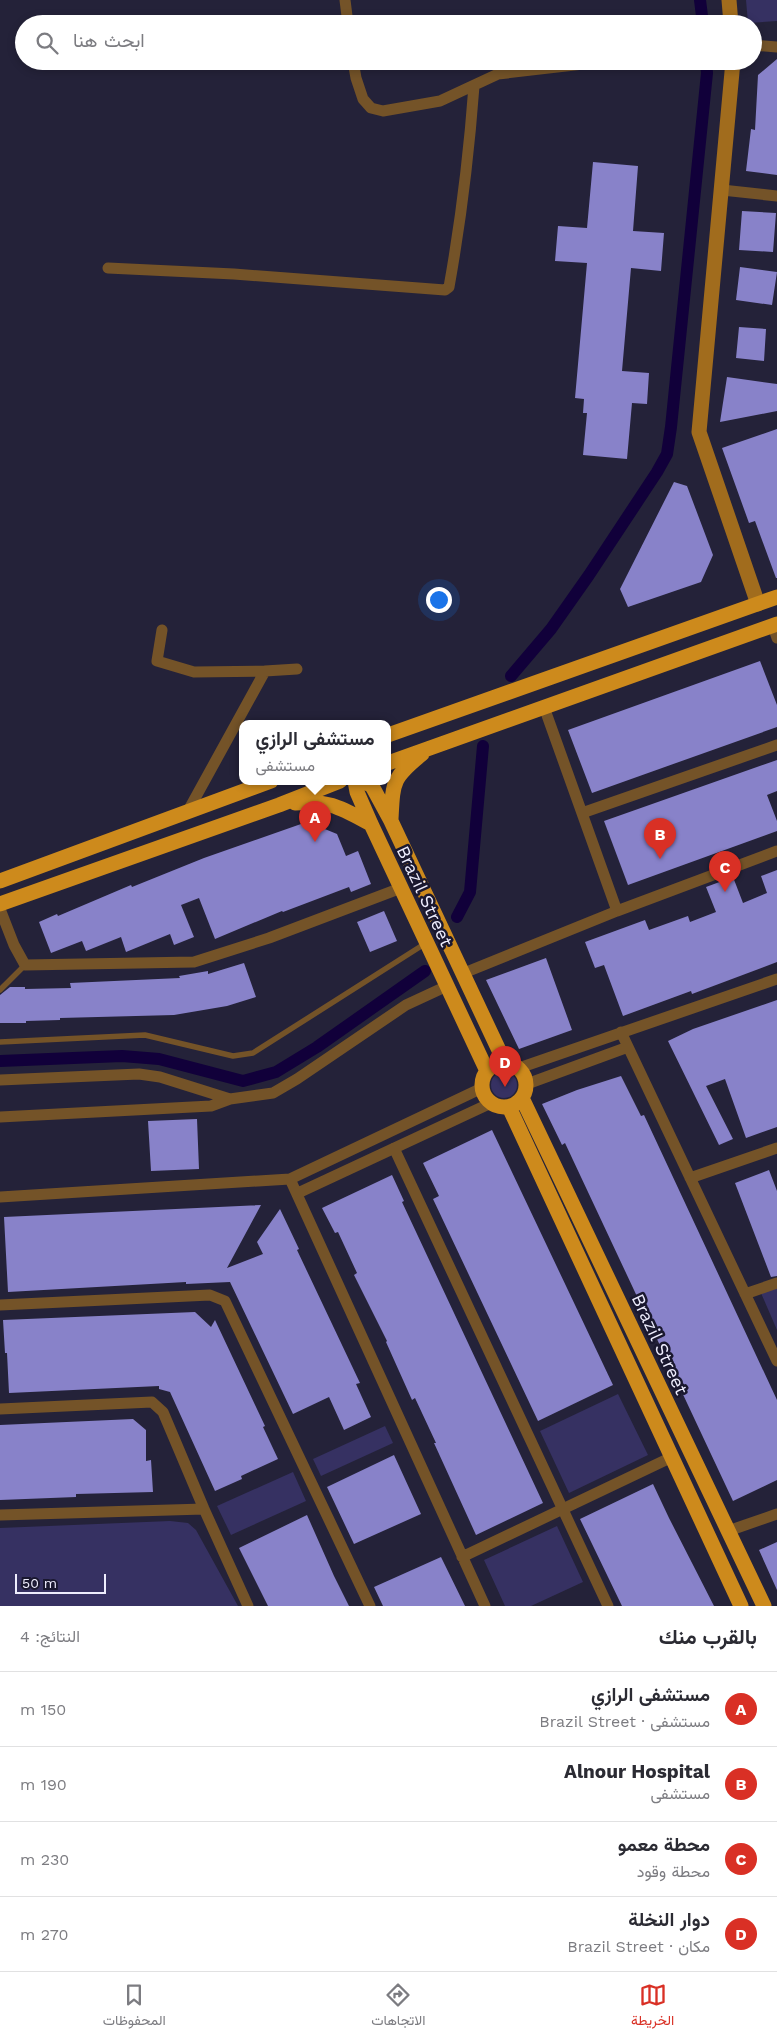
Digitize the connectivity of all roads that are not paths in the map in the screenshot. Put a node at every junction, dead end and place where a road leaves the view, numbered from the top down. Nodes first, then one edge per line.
1 (345, 0) edge
2 (729, 0) edge
3 (347, 15) edge
4 (730, 15) edge
5 (762, 46) edge
6 (777, 48) edge
7 (355, 70) edge
8 (532, 70) edge
9 (732, 70) edge
10 (474, 86) junction
11 (722, 190) junction
12 (777, 196) edge
13 (108, 268) dead end
14 (777, 597) edge
15 (758, 604) junction
16 (776, 629) edge
17 (162, 630) dead end
18 (297, 669) dead end
19 (265, 671) junction
20 (544, 707) junction
21 (391, 734) edge
22 (777, 745) edge
23 (433, 746) junction
24 (391, 762) edge
25 (259, 785) edge
26 (330, 785) edge
27 (356, 785) edge
28 (370, 785) edge
29 (279, 805) junction
30 (188, 811) junction
31 (582, 813) junction
32 (391, 821) junction
33 (371, 824) junction
34 (777, 852) edge
35 (0, 881) edge
36 (400, 888) junction
37 (0, 904) edge
38 (0, 909) edge
39 (617, 911) junction
40 (426, 943) junction
41 (25, 965) junction
42 (464, 973) junction
43 (777, 979) edge
44 (447, 986) junction
45 (0, 990) edge
46 (621, 1032) junction
47 (0, 1042) edge
48 (628, 1047) junction
49 (512, 1065) junction
50 (487, 1071) junction
51 (0, 1080) edge
52 (482, 1088) junction
53 (525, 1091) junction
54 (230, 1099) junction
55 (491, 1103) junction
56 (509, 1107) junction
57 (0, 1117) edge
58 (394, 1148) junction
59 (777, 1148) edge
60 (690, 1178) junction
61 (290, 1179) junction
62 (298, 1193) junction
63 (0, 1198) edge
64 (777, 1283) edge
65 (745, 1294) junction
66 (0, 1305) edge
67 (777, 1360) edge
68 (0, 1409) edge
69 (672, 1457) junction
70 (204, 1509) junction
71 (563, 1510) junction
72 (777, 1514) edge
73 (0, 1515) edge
74 (728, 1530) junction
75 (462, 1557) junction
76 (248, 1606) edge
77 (370, 1606) edge
78 (485, 1606) edge
79 (608, 1606) edge
80 (741, 1606) edge
81 (764, 1606) edge

1 - 3 street
2 - 4 main road
5 - 6 street
7 - 10 street
8 - 10 street
9 - 11 main road
10 - 13 street
11 - 12 street
11 - 15 main road
14 - 15 highway
15 - 21 highway
16 - 20 highway
17 - 19 street
18 - 19 street
19 - 30 street
20 - 23 highway
20 - 31 street
22 - 31 street
23 - 24 highway
23 - 32 highway, Brazil Street
25 - 30 highway
26 - 29 highway
27 - 33 highway, Brazil Street
28 - 32 highway
29 - 33 highway
29 - 37 highway
30 - 35 highway
31 - 39 street
32 - 42 highway, Brazil Street
33 - 36 highway, Brazil Street
34 - 39 street
36 - 40 highway, Brazil Street
36 - 41 street
38 - 41 street
39 - 42 street
40 - 44 highway, Brazil Street
40 - 47 lane
41 - 45 lane
42 - 49 highway, Brazil Street
43 - 46 street
44 - 50 highway, Brazil Street
44 - 54 street
46 - 48 street
46 - 49 street
48 - 53 street
48 - 60 street
49 - 50 highway
49 - 53 highway
50 - 52 highway
51 - 54 street
52 - 55 highway
52 - 61 street
53 - 56 highway
53 - 74 highway, Brazil Street
54 - 57 street
55 - 56 highway
55 - 58 street
56 - 69 highway
58 - 62 street
58 - 71 street
59 - 60 street
60 - 65 street
61 - 62 street
61 - 63 street
62 - 75 street
64 - 65 street
65 - 67 street
66 - 77 street
68 - 70 street
69 - 71 street
69 - 80 highway
70 - 73 street
70 - 76 street
71 - 75 street
71 - 79 street
72 - 74 street
74 - 81 highway, Brazil Street
75 - 78 street

